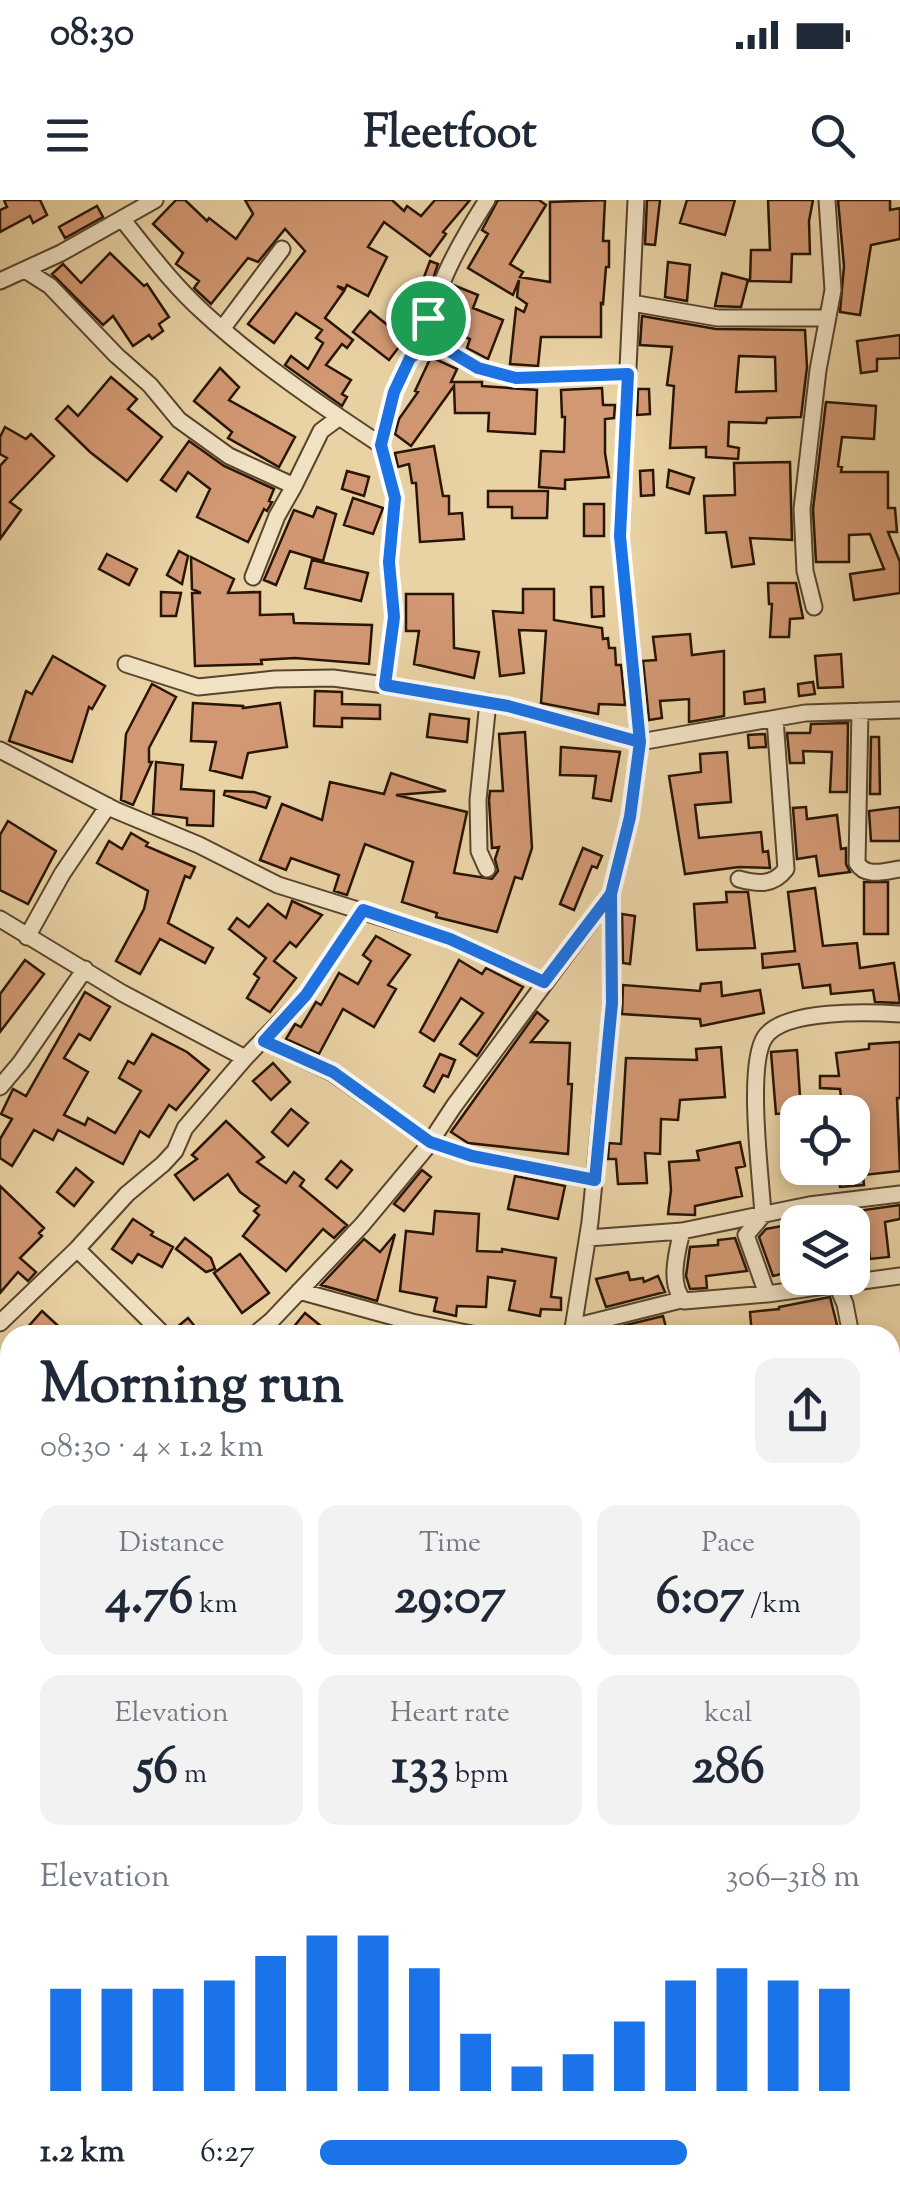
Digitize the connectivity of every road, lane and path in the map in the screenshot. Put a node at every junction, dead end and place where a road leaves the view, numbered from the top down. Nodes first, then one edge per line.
1 (155, 200) edge
2 (487, 200) edge
3 (636, 200) edge
4 (827, 200) edge
5 (122, 219) junction
6 (282, 248) dead end
7 (25, 270) junction
8 (0, 281) edge
9 (632, 303) junction
10 (826, 318) junction
11 (222, 329) junction
12 (435, 345) junction
13 (628, 374) junction
14 (337, 419) junction
15 (381, 445) junction
16 (294, 486) junction
17 (254, 576) dead end
18 (814, 607) dead end
19 (126, 664) dead end
20 (385, 685) junction
21 (488, 702) junction
22 (900, 710) edge
23 (860, 711) junction
24 (775, 719) junction
25 (640, 742) junction
26 (0, 750) edge
27 (108, 806) junction
28 (487, 869) dead end
29 (900, 869) edge
30 (739, 879) dead end
31 (611, 894) junction
32 (363, 910) junction
33 (0, 919) edge
34 (27, 937) junction
35 (85, 969) junction
36 (544, 982) junction
37 (900, 1014) edge
38 (264, 1041) junction
39 (245, 1058) junction
40 (0, 1087) edge
41 (430, 1142) junction
42 (595, 1180) junction
43 (900, 1194) edge
44 (763, 1215) junction
45 (96, 1227) junction
46 (682, 1230) junction
47 (588, 1238) junction
48 (77, 1249) junction
49 (98, 1267) junction
50 (900, 1276) edge
51 (870, 1280) edge
52 (299, 1291) junction
53 (780, 1292) edge
54 (768, 1294) junction
55 (841, 1295) edge
56 (681, 1300) junction
57 (0, 1323) edge
58 (154, 1325) edge
59 (264, 1325) edge
60 (427, 1325) edge
61 (573, 1325) edge
62 (593, 1325) edge
63 (848, 1325) edge

1 - 5 street
2 - 12 street
3 - 9 street
4 - 10 street
5 - 7 street
5 - 11 street
6 - 11 street
7 - 8 street
7 - 16 street
9 - 10 street
9 - 13 street
10 - 18 street
11 - 14 street
12 - 13 street
12 - 15 street
13 - 25 street
14 - 15 street
14 - 16 street
15 - 20 street
16 - 17 street
19 - 20 street
20 - 21 street
21 - 25 street
21 - 28 street
22 - 23 street
23 - 24 street
23 - 29 street
24 - 25 street
24 - 30 street
25 - 31 street
26 - 27 street
27 - 32 street
27 - 34 street
31 - 36 street
31 - 42 street
32 - 36 street
32 - 38 street
33 - 34 street
34 - 35 street
35 - 39 street
35 - 40 street
36 - 41 street
37 - 44 street
38 - 39 street
38 - 41 street
39 - 45 street
41 - 42 street
41 - 52 street
42 - 47 street
43 - 44 street
44 - 46 street
44 - 54 street
45 - 48 street
45 - 49 street
46 - 47 street
46 - 56 street
47 - 61 street
48 - 49 street
48 - 57 street
49 - 58 street
50 - 51 street
52 - 59 street
52 - 60 street
53 - 54 street
54 - 56 street
55 - 63 street
56 - 62 street

